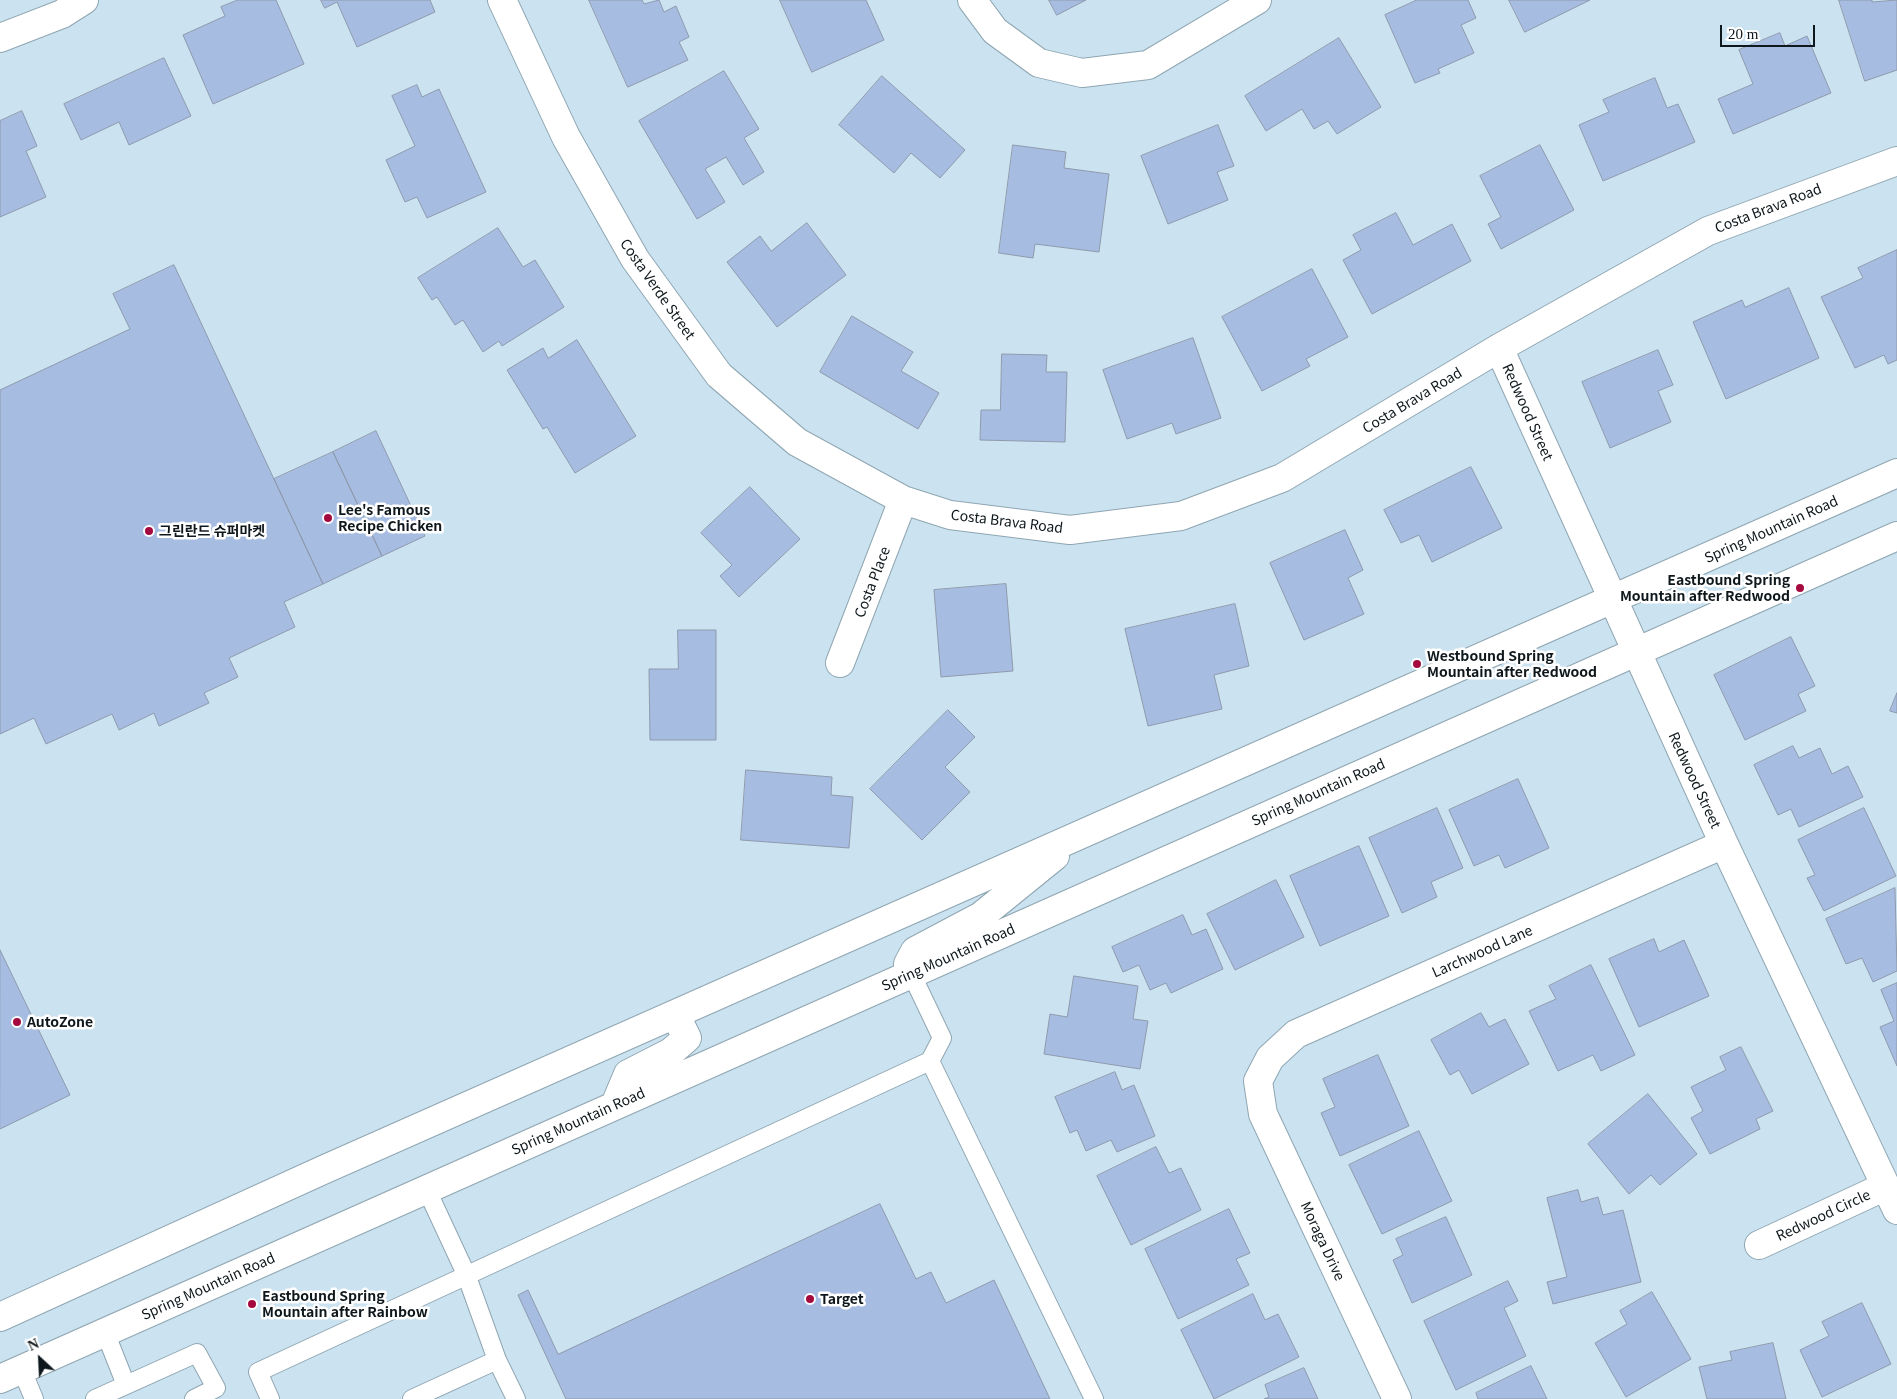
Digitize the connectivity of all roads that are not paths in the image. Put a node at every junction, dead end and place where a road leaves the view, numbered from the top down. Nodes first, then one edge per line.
1 (84, 0) edge
2 (502, 0) edge
3 (972, 0) edge
4 (1258, 0) edge
5 (0, 38) edge
6 (1897, 161) edge
7 (1499, 348) junction
8 (1897, 473) edge
9 (903, 500) junction
10 (1897, 536) edge
11 (1613, 599) junction
12 (1636, 651) junction
13 (840, 663) dead end
14 (1084, 833) junction
15 (1724, 844) junction
16 (911, 973) junction
17 (675, 1014) junction
18 (930, 1061) junction
19 (1258, 1081) joint
20 (615, 1105) junction
21 (1886, 1186) junction
22 (426, 1188) junction
23 (1897, 1210) edge
24 (1760, 1245) dead end
25 (466, 1274) junction
26 (0, 1317) edge
27 (105, 1332) junction
28 (497, 1360) junction
29 (11, 1374) edge
30 (126, 1385) junction
31 (34, 1399) edge
32 (95, 1399) edge
33 (194, 1399) edge
34 (270, 1399) edge
35 (412, 1399) edge
36 (516, 1399) edge
37 (1094, 1399) edge
38 (1397, 1399) edge

1 - 5 main road
2 - 9 main road, Costa Verde Street
3 - 4 main road
6 - 7 main road, Costa Brava Road
7 - 9 main road, Costa Brava Road
7 - 11 main road, Redwood Street
8 - 11 main road, Spring Mountain Road
9 - 13 main road, Costa Place
10 - 12 main road, Spring Mountain Road
11 - 12 main road, Redwood Street
11 - 14 main road, Spring Mountain Road
12 - 15 main road, Redwood Street
12 - 16 main road, Spring Mountain Road
14 - 16 main road
14 - 17 main road, Spring Mountain Road
15 - 19 main road, Larchwood Lane
15 - 21 main road, Redwood Street
16 - 18 lane
16 - 20 main road, Spring Mountain Road
17 - 20 main road
17 - 26 main road, Spring Mountain Road
18 - 25 lane
18 - 37 lane
19 - 38 main road, Moraga Drive
20 - 22 main road, Spring Mountain Road
21 - 23 main road, Redwood Street
21 - 24 main road, Redwood Circle
22 - 25 lane
22 - 27 main road, Spring Mountain Road
25 - 28 lane
25 - 34 lane
27 - 29 main road, Spring Mountain Road
27 - 30 lane
28 - 35 lane
28 - 36 lane
29 - 31 lane
30 - 32 lane
30 - 33 lane

